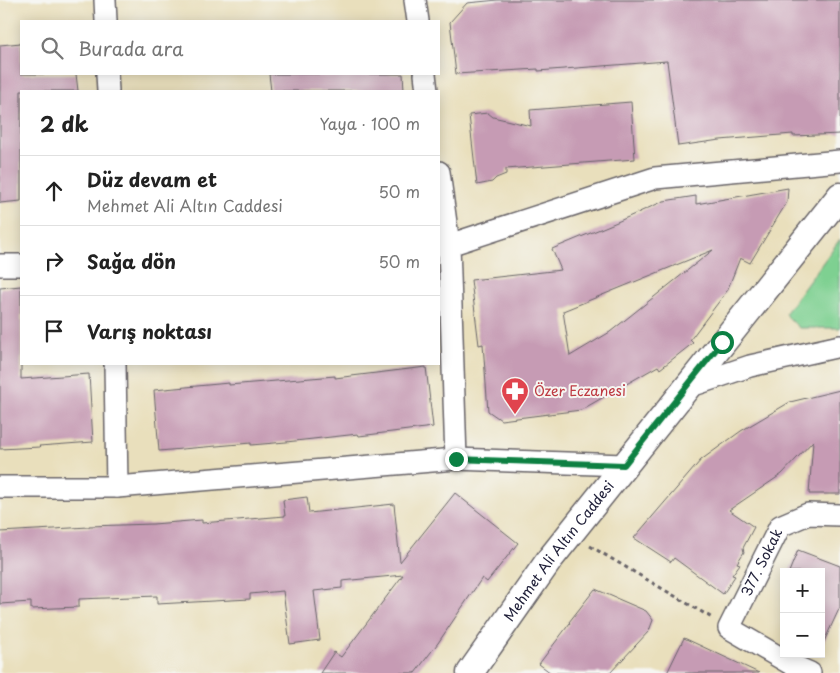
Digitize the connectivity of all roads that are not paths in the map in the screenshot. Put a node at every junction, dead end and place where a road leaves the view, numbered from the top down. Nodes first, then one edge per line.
1 (105, 0) edge
2 (415, 0) edge
3 (106, 20) edge
4 (418, 20) edge
5 (107, 75) edge
6 (425, 75) edge
7 (108, 90) edge
8 (427, 90) edge
9 (840, 161) edge
10 (440, 187) edge
11 (840, 196) edge
12 (444, 245) edge
13 (0, 265) edge
14 (20, 265) edge
15 (840, 346) edge
16 (116, 365) edge
17 (685, 388) junction
18 (456, 459) junction
19 (624, 465) junction
20 (0, 487) edge
21 (117, 488) junction
22 (840, 514) edge
23 (800, 671) edge
24 (470, 673) edge

1 - 3 street
2 - 4 street
5 - 7 street
6 - 8 street
9 - 12 street
10 - 12 street
11 - 17 street, Mehmet Ali Altın Caddesi
12 - 18 street
13 - 14 street
15 - 17 street
16 - 21 street
17 - 19 street, Mehmet Ali Altın Caddesi
18 - 19 street
18 - 21 street
19 - 24 street, Mehmet Ali Altın Caddesi
20 - 21 street
22 - 23 street, 377. Sokak

